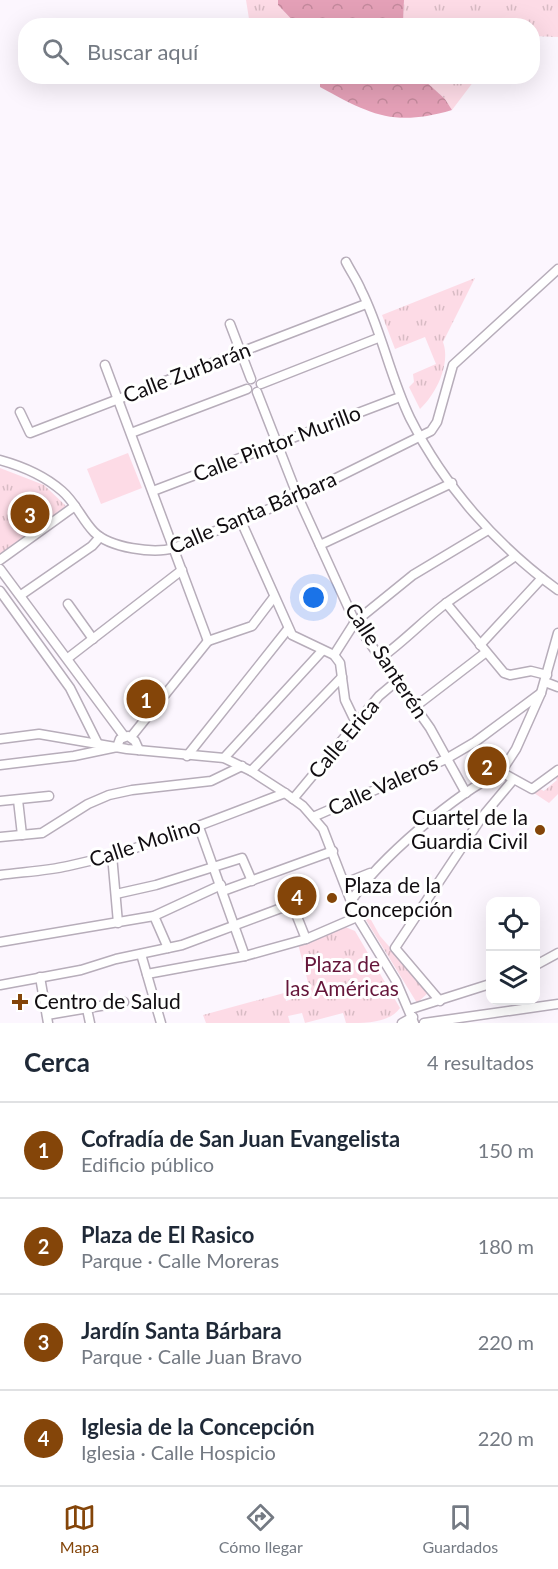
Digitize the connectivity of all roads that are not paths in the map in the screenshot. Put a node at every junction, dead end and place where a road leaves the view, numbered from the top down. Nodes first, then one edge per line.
1 (346, 261) dead end
2 (558, 269) edge
3 (366, 304) junction
4 (230, 324) dead end
5 (378, 338) junction
6 (241, 352) junction
7 (105, 365) dead end
8 (251, 379) junction
9 (259, 388) junction
10 (247, 389) junction
11 (400, 397) junction
12 (118, 399) junction
13 (20, 412) dead end
14 (131, 433) junction
15 (421, 438) junction
16 (277, 444) junction
17 (0, 460) edge
18 (452, 483) junction
19 (153, 491) junction
20 (298, 497) junction
21 (75, 506) junction
22 (241, 521) junction
23 (488, 530) junction
24 (100, 537) junction
25 (321, 545) junction
26 (174, 548) junction
27 (514, 557) junction
28 (0, 560) edge
29 (0, 569) edge
30 (182, 570) junction
31 (542, 578) junction
32 (558, 590) edge
33 (0, 591) edge
34 (21, 595) junction
35 (274, 597) junction
36 (446, 603) junction
37 (68, 604) dead end
38 (355, 622) junction
39 (288, 629) junction
40 (557, 635) edge
41 (93, 639) junction
42 (208, 641) junction
43 (482, 649) junction
44 (322, 651) junction
45 (334, 655) junction
46 (382, 657) junction
47 (68, 658) junction
48 (342, 677) junction
49 (546, 679) junction
50 (398, 680) junction
51 (558, 687) edge
52 (541, 693) junction
53 (416, 706) junction
54 (357, 725) junction
55 (127, 736) junction
56 (0, 739) edge
57 (97, 742) junction
58 (117, 747) junction
59 (139, 750) junction
60 (187, 756) junction
61 (224, 758) junction
62 (446, 759) junction
63 (0, 765) edge
64 (243, 766) junction
65 (558, 770) edge
66 (251, 771) junction
67 (501, 772) junction
68 (513, 780) junction
69 (285, 793) junction
70 (466, 793) junction
71 (49, 796) dead end
72 (293, 799) junction
73 (18, 800) junction
74 (0, 801) edge
75 (313, 817) junction
76 (199, 827) junction
77 (22, 835) junction
78 (0, 837) edge
79 (333, 851) junction
80 (112, 855) junction
81 (214, 867) junction
82 (373, 872) junction
83 (0, 875) edge
84 (252, 881) junction
85 (345, 884) junction
86 (222, 888) junction
87 (116, 894) junction
88 (351, 902) junction
89 (154, 916) junction
90 (357, 917) junction
91 (118, 923) junction
92 (234, 924) junction
93 (306, 939) junction
94 (0, 942) edge
95 (168, 948) junction
96 (558, 953) edge
97 (141, 954) junction
98 (245, 956) junction
99 (540, 963) edge
100 (147, 974) junction
101 (40, 977) junction
102 (0, 985) edge
103 (486, 985) edge
104 (440, 1001) junction
105 (124, 1002) dead end
106 (558, 1004) edge
107 (427, 1005) junction
108 (87, 1009) junction
109 (413, 1016) edge
110 (48, 1019) edge
111 (428, 1022) edge
112 (90, 1023) edge
113 (161, 1023) edge
114 (402, 1023) edge

1 - 3 street
2 - 15 street
3 - 5 street
3 - 6 street, Calle Zurbarán
4 - 6 street
5 - 9 street
5 - 11 street
6 - 8 street
6 - 12 street, Calle Zurbarán
7 - 12 street
8 - 9 street
8 - 10 street
9 - 10 street
9 - 16 street, Calle Santerén
10 - 14 street
11 - 15 street
11 - 16 street, Calle Pintor Murillo
12 - 13 street, Calle Zurbarán
12 - 14 street
14 - 19 street
15 - 18 street
15 - 20 street, Calle Santa Bárbara
16 - 19 street, Calle Pintor Murillo
16 - 20 street, Calle Santerén
17 - 21 street
18 - 23 street
18 - 25 street
19 - 26 street
20 - 22 street, Calle Santa Bárbara
20 - 25 street, Calle Santerén
21 - 24 street
21 - 28 street
22 - 26 street, Calle Santa Bárbara
22 - 35 street
23 - 27 street
23 - 38 street
24 - 26 street, Calle Santa Bárbara
24 - 34 street
25 - 38 street, Calle Santerén
26 - 30 street
27 - 31 street
27 - 36 street
29 - 34 street
30 - 41 street
30 - 42 street
31 - 32 street
31 - 43 street
33 - 57 street
34 - 47 street
35 - 39 street
35 - 42 street
36 - 43 street
36 - 46 street
37 - 41 street
38 - 45 street
38 - 46 street, Calle Santerén
39 - 44 street
39 - 60 street
40 - 49 street
41 - 47 street
42 - 55 street
43 - 49 street
43 - 53 street
44 - 45 street
44 - 61 street
45 - 48 street
46 - 50 street, Calle Santerén
47 - 55 street
48 - 54 street
48 - 66 street
49 - 51 street
49 - 52 street
50 - 53 street, Calle Santerén
50 - 54 street, Calle Erica
52 - 62 street, Calle Valeros
52 - 67 street
53 - 62 street, Calle Santerén
54 - 72 street, Calle Erica
55 - 58 street
55 - 59 street
56 - 57 street
57 - 58 street
58 - 59 street
58 - 63 street
59 - 60 street
60 - 61 street
61 - 64 street
62 - 70 street, Calle Santerén
62 - 75 street, Calle Valeros
64 - 66 street
64 - 77 street
65 - 68 street
66 - 69 street
67 - 68 street
67 - 70 street
68 - 104 street
69 - 72 street
69 - 76 street, Calle Molino
70 - 82 street
71 - 73 street
72 - 75 street
73 - 74 street
73 - 77 street
75 - 79 street
76 - 80 street, Calle Molino
76 - 81 street
77 - 78 street
79 - 84 street
79 - 85 street
80 - 83 street, Calle Molino
80 - 87 street
81 - 84 street
81 - 86 street
81 - 87 street
82 - 85 street
82 - 88 street
84 - 86 street
85 - 88 street
86 - 89 street
86 - 92 street
87 - 91 street
88 - 90 street
89 - 91 street
89 - 95 street
90 - 93 street
90 - 109 street
91 - 94 street
92 - 93 street
92 - 95 street
92 - 98 street
93 - 98 street
95 - 97 street
96 - 99 street
97 - 100 street
97 - 101 street
98 - 100 street
100 - 113 street
101 - 102 street
101 - 110 street
103 - 104 street
104 - 107 street
105 - 108 street
106 - 111 street
107 - 109 street
107 - 111 street
108 - 110 street
108 - 112 street
109 - 114 street

